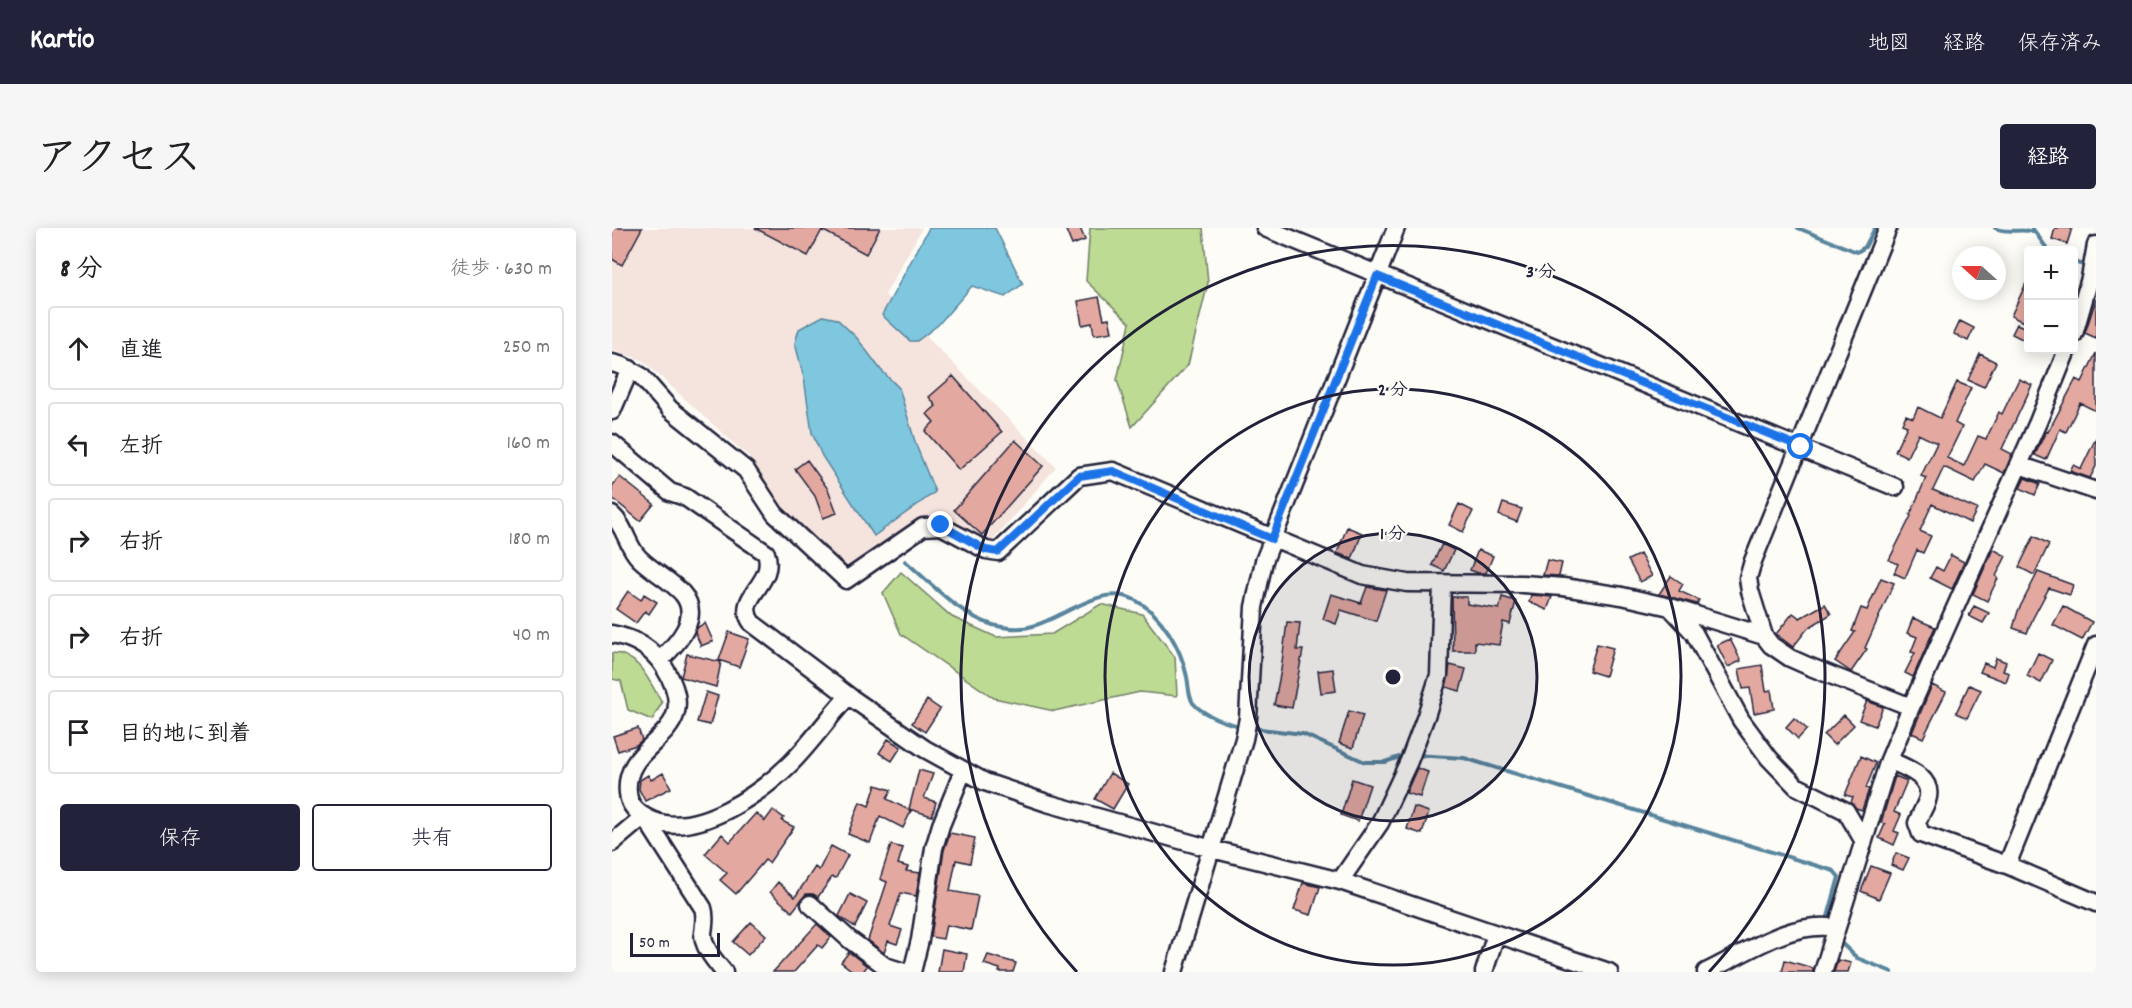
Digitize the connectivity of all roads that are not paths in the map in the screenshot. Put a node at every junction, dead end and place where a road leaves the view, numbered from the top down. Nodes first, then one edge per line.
1 (1265, 228) edge
2 (1396, 228) edge
3 (1888, 228) edge
4 (2094, 262) edge
5 (1377, 276) junction
6 (2078, 317) edge
7 (2065, 354) edge
8 (612, 363) edge
9 (630, 369) junction
10 (612, 411) edge
11 (612, 443) edge
12 (1801, 447) junction
13 (2019, 465) junction
14 (1895, 487) dead end
15 (2096, 491) edge
16 (612, 515) edge
17 (1272, 539) junction
18 (1443, 584) junction
19 (1670, 607) junction
20 (612, 634) edge
21 (1764, 636) junction
22 (2096, 645) edge
23 (660, 660) junction
24 (850, 697) junction
25 (1911, 707) junction
26 (1889, 760) junction
27 (963, 771) junction
28 (644, 816) junction
29 (1863, 840) junction
30 (612, 843) edge
31 (1212, 849) junction
32 (2007, 865) junction
33 (1340, 881) junction
34 (2096, 903) edge
35 (810, 904) dead end
36 (1829, 932) junction
37 (1496, 934) junction
38 (724, 972) edge
39 (904, 972) edge
40 (912, 972) edge
41 (1174, 972) edge
42 (1484, 972) edge
43 (1609, 972) edge
44 (1706, 972) edge
45 (1823, 972) edge

1 - 5 street
2 - 5 street
3 - 12 street
4 - 6 street
5 - 12 street
5 - 17 street
7 - 13 street
8 - 9 street
9 - 10 street
9 - 17 street
11 - 24 street
12 - 14 street
12 - 21 street
13 - 15 street
13 - 25 street
16 - 23 street
17 - 18 street
17 - 31 street
18 - 19 street
18 - 33 street
19 - 21 street
19 - 29 street
20 - 23 street
21 - 25 street
22 - 32 street
23 - 28 street
24 - 27 street
24 - 28 street
25 - 26 street
26 - 29 street
26 - 32 street
27 - 31 street
27 - 40 street
28 - 30 street
28 - 38 street
29 - 36 street
31 - 33 street
31 - 41 street
32 - 34 street
33 - 37 street
35 - 39 street
36 - 44 street
36 - 45 street
37 - 42 street
37 - 43 street

